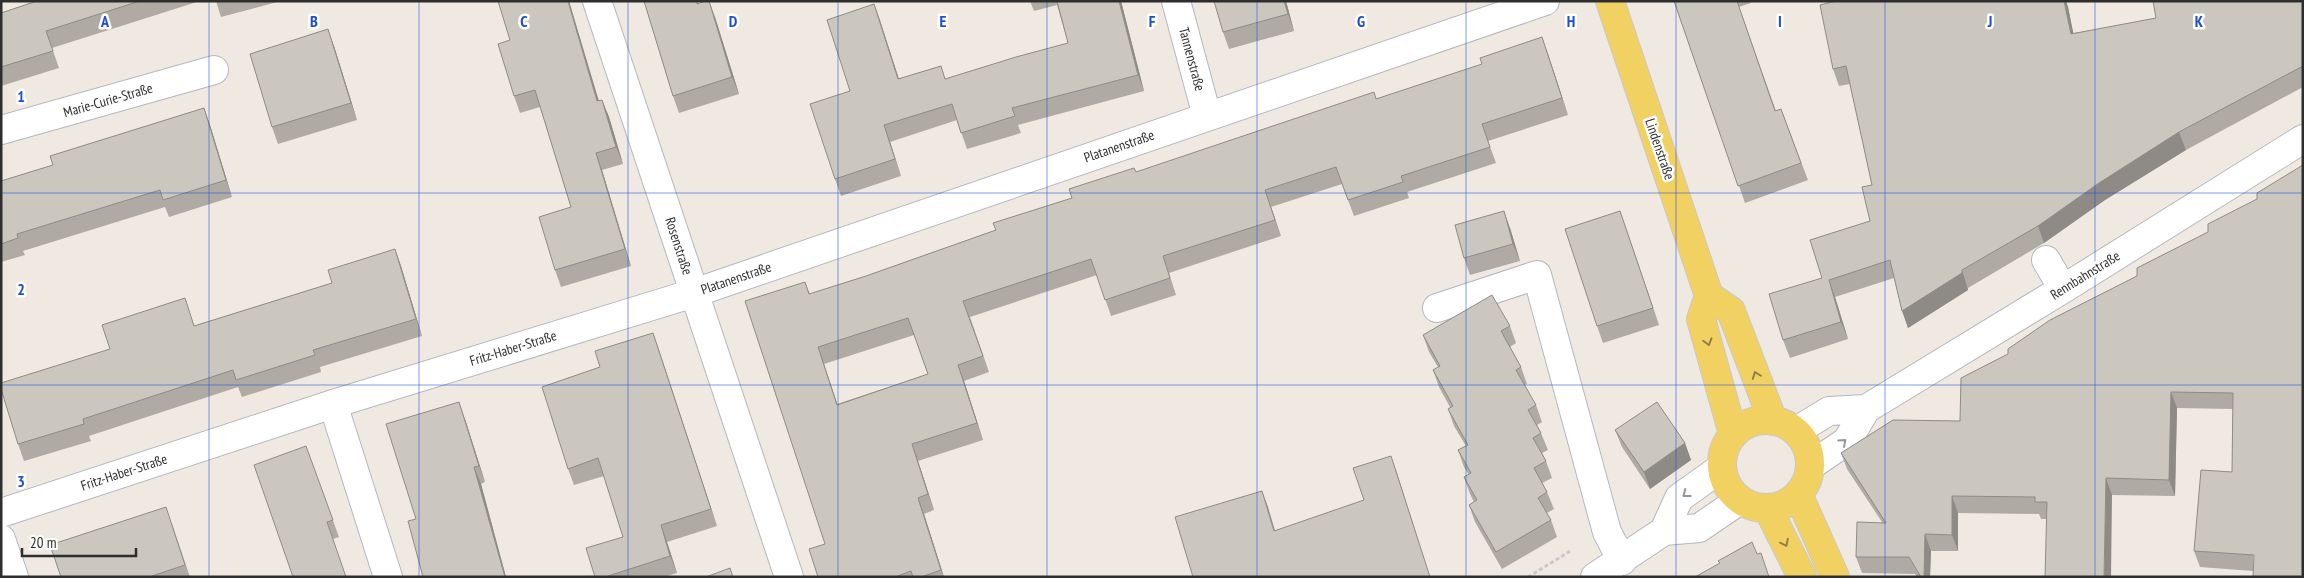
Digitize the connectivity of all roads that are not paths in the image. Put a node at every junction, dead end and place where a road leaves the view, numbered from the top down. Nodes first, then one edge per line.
1 (598, 1) edge
2 (1176, 1) edge
3 (1546, 1) edge
4 (1610, 1) edge
5 (214, 70) dead end
6 (1207, 116) junction
7 (1, 130) edge
8 (2303, 139) edge
9 (2046, 260) dead end
10 (2063, 289) junction
11 (694, 293) junction
12 (1710, 296) junction
13 (1438, 308) dead end
14 (333, 404) junction
15 (1866, 409) junction
16 (1785, 426) junction
17 (1733, 434) junction
18 (1810, 466) junction
19 (1721, 468) junction
20 (1798, 494) junction
21 (1740, 500) junction
22 (1768, 509) junction
23 (1, 513) edge
24 (1664, 531) junction
25 (1, 539) edge
26 (1622, 561) junction
27 (14, 577) edge
28 (388, 577) edge
29 (789, 577) edge
30 (1595, 577) edge
31 (1802, 577) edge
32 (1835, 577) edge

1 - 11 street, Rosenstraße
2 - 6 street, Tannenstraße
3 - 6 street, Platanenstraße
4 - 12 main road, Lindenstraße
5 - 7 street, Marie-Curie-Straße
6 - 11 street, Platanenstraße
8 - 10 street, Rennbahnstraße
9 - 10 street
10 - 15 street, Rennbahnstraße
11 - 14 street, Fritz-Haber-Straße
11 - 29 street, Rosenstraße
16 -> 12 main road
12 -> 17 main road
13 - 26 street
14 - 23 street, Fritz-Haber-Straße
14 - 28 street
15 - 16 street, Rennbahnstraße
18 -> 15 street, Rennbahnstraße
16 - 17 main road
16 - 18 main road
17 - 19 main road
18 - 20 main road
19 - 21 main road
19 -> 24 street
20 - 22 main road
20 - 32 main road
21 - 22 main road
21 - 24 street
22 -> 31 main road
24 - 26 street
25 - 27 street
26 - 30 street

